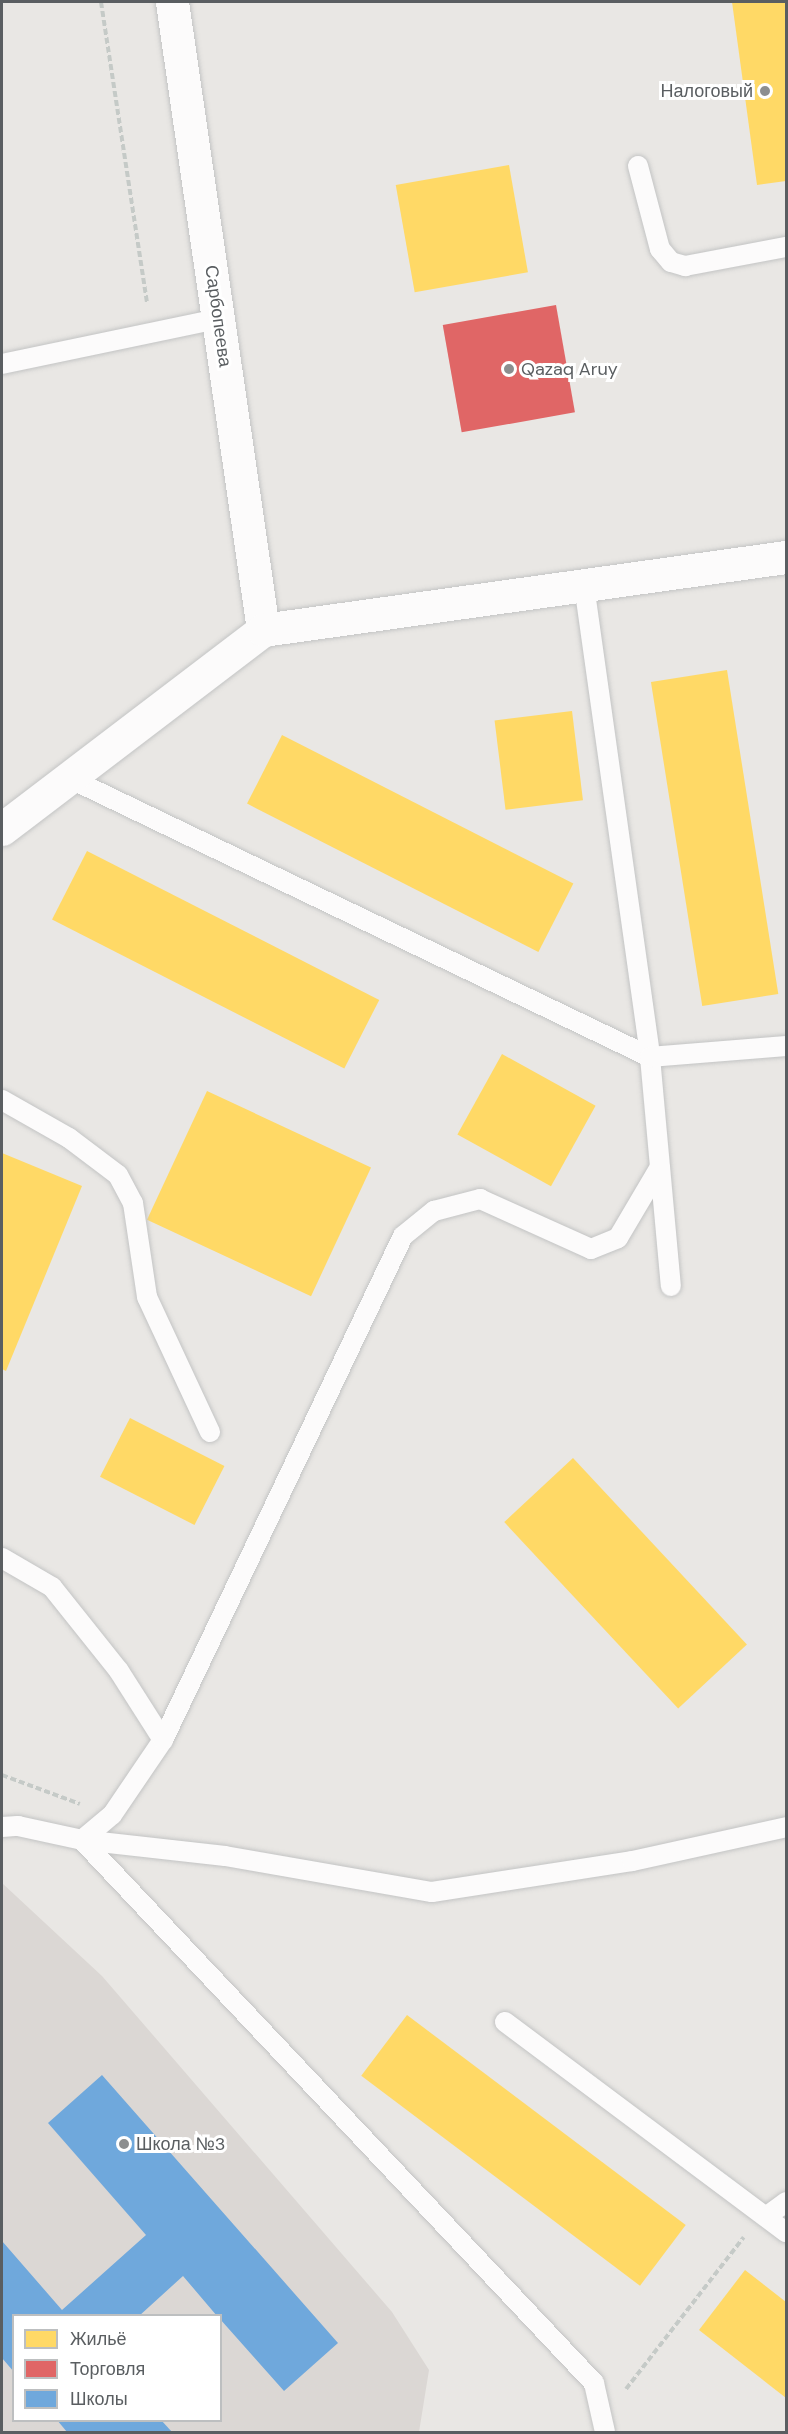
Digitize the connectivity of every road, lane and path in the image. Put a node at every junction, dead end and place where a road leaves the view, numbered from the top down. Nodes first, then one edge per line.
1 (101, 2) edge
2 (172, 2) edge
3 (638, 166) dead end
4 (786, 247) edge
5 (218, 319) junction
6 (152, 333) junction
7 (2, 364) edge
8 (786, 557) edge
9 (584, 585) junction
10 (263, 630) junction
11 (69, 778) junction
12 (2, 829) edge
13 (786, 1046) edge
14 (650, 1058) junction
15 (2, 1100) edge
16 (660, 1167) junction
17 (671, 1286) dead end
18 (210, 1432) dead end
19 (2, 1558) edge
20 (163, 1740) junction
21 (2, 1775) edge
22 (112, 1815) junction
23 (2, 1827) edge
24 (786, 1827) edge
25 (82, 1840) junction
26 (505, 2022) dead end
27 (786, 2202) edge
28 (767, 2217) junction
29 (786, 2232) edge
30 (604, 2426) edge

1 - 6 path
2 - 5 street, Сарбопеева
3 - 4 lane
5 - 6 lane
5 - 10 street, Сарбопеева
6 - 7 lane
8 - 9 street
9 - 10 street
9 - 14 lane
10 - 11 street
11 - 12 street
11 - 14 lane
13 - 14 lane
14 - 16 lane
15 - 18 lane
16 - 17 lane
16 - 20 lane
19 - 20 lane
20 - 22 lane
21 - 22 path
22 - 25 lane
23 - 25 lane
24 - 25 lane
25 - 30 lane
26 - 28 lane
27 - 28 lane
28 - 29 lane
28 - 30 path

